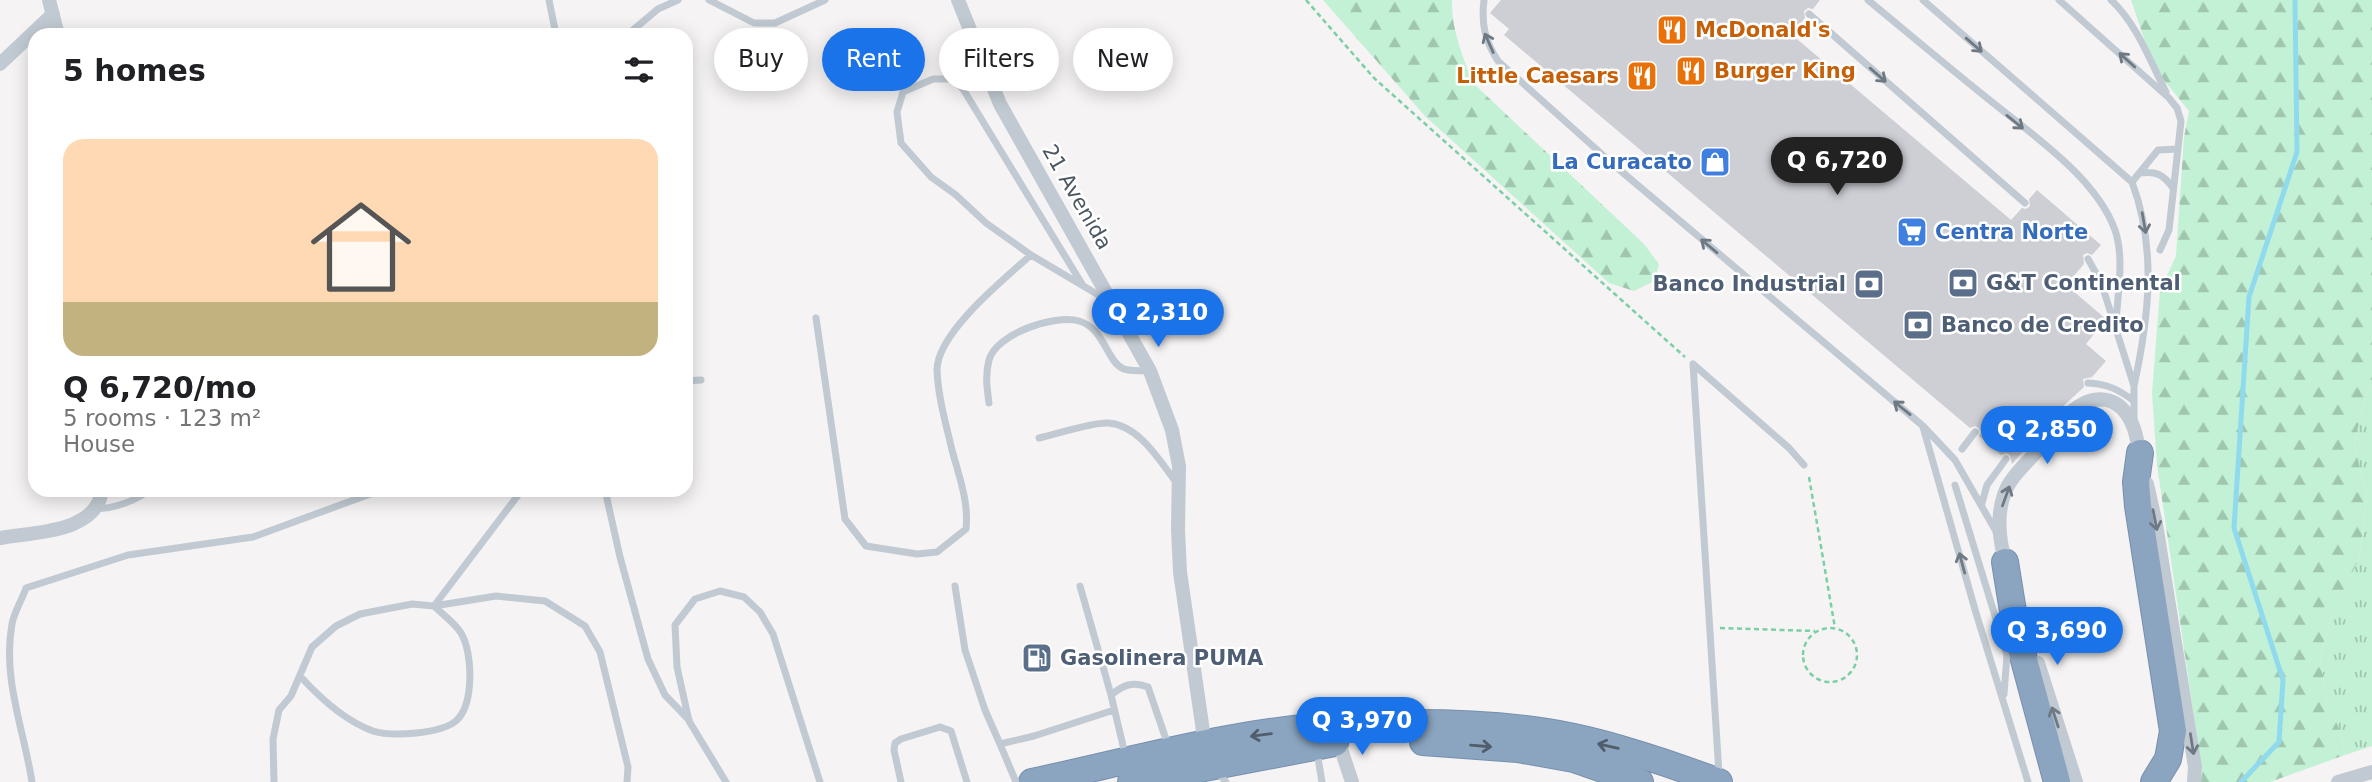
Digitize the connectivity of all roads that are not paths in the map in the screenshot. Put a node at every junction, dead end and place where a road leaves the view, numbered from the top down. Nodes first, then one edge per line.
1 (549, 0) edge
2 (678, 0) edge
3 (709, 0) edge
4 (825, 0) edge
5 (958, 0) edge
6 (1484, 0) edge
7 (1868, 0) edge
8 (1923, 0) edge
9 (2059, 0) edge
10 (2111, 0) edge
11 (51, 7) edge
12 (1809, 13) dead end
13 (35, 28) edge
14 (56, 28) edge
15 (555, 28) edge
16 (635, 28) edge
17 (28, 37) edge
18 (0, 64) edge
19 (2169, 97) junction
20 (2178, 149) junction
21 (2140, 173) junction
22 (2132, 181) junction
23 (2174, 188) junction
24 (2025, 203) dead end
25 (2160, 250) dead end
26 (1031, 255) junction
27 (2088, 259) dead end
28 (1082, 285) junction
29 (1114, 304) junction
30 (816, 318) dead end
31 (2116, 325) junction
32 (1150, 371) junction
33 (701, 380) dead end
34 (693, 381) edge
35 (2088, 383) dead end
36 (2134, 386) junction
37 (2134, 401) junction
38 (989, 403) dead end
39 (1923, 426) junction
40 (2134, 428) junction
41 (1975, 432) dead end
42 (1039, 438) dead end
43 (1962, 449) dead end
44 (2140, 453) junction
45 (2006, 459) dead end
46 (1804, 465) road end
47 (1179, 485) junction
48 (1955, 485) dead end
49 (100, 497) edge
50 (140, 497) edge
51 (363, 497) edge
52 (517, 497) edge
53 (607, 497) edge
54 (1981, 503) junction
55 (96, 509) junction
56 (0, 538) edge
57 (2003, 551) junction
58 (955, 586) dead end
59 (1080, 586) dead end
60 (434, 606) junction
61 (2007, 655) junction
62 (300, 676) junction
63 (2032, 687) junction
64 (1111, 695) junction
65 (2004, 698) junction
66 (1114, 710) junction
67 (689, 721) junction
68 (1000, 744) junction
69 (1328, 744) junction
70 (1574, 760) junction
71 (1210, 767) edge
72 (1171, 769) edge
73 (1129, 772) edge
74 (2372, 772) edge
75 (32, 782) edge
76 (274, 782) edge
77 (627, 782) edge
78 (726, 782) edge
79 (820, 782) edge
80 (901, 782) edge
81 (967, 782) edge
82 (1016, 782) edge
83 (1032, 782) edge
84 (1322, 782) edge
85 (1352, 782) edge
86 (1640, 782) edge
87 (1668, 782) edge
88 (1720, 782) edge
89 (2028, 782) edge
90 (2057, 782) edge
91 (2076, 782) edge
92 (2154, 782) edge
93 (2194, 782) edge
94 (2338, 782) edge

1 - 15 lane
2 - 16 lane
3 - 4 lane
5 - 29 street, 21 Avenida
39 -> 6 lane
7 -> 31 lane
8 -> 22 lane
19 -> 9 lane
10 - 19 lane
11 - 13 street
11 - 14 street
12 -> 24 lane
17 - 18 street
19 - 20 lane
20 - 21 lane
20 - 23 lane
21 - 22 lane
21 - 23 lane
22 -> 36 lane
23 - 25 lane
26 - 28 lane
26 - 28 lane
26 - 30 lane
27 - 31 lane
28 - 29 lane
29 - 32 street, 21 Avenida
31 - 36 lane
32 - 38 lane
32 - 47 street, 21 Avenida
33 - 34 lane
35 - 37 lane
36 - 37 lane
37 - 40 lane
39 - 54 lane
65 -> 39 lane
40 - 44 street
57 -> 40 street
41 - 43 lane
42 - 47 lane
44 - 92 highway
44 -> 93 street
45 - 54 lane
46 - 88 lane
47 - 71 street, 21 Avenida
48 - 61 lane
49 - 55 street
50 - 55 lane
51 - 75 lane
52 - 60 lane
53 - 67 lane
54 - 57 lane
55 - 56 street
57 - 63 highway
91 -> 57 street
58 - 68 lane
59 - 64 lane
60 - 62 lane
60 - 62 lane
60 - 77 lane
61 - 63 lane
61 - 65 lane
62 - 76 lane
63 - 90 highway
64 - 66 lane
64 - 72 lane
65 - 89 lane
66 - 68 lane
66 - 73 lane
67 - 78 lane
67 - 79 lane
68 - 82 lane
69 -> 70 highway
69 - 71 highway
69 - 84 lane
69 - 85 street
70 - 86 highway
70 - 87 highway
71 - 72 highway
88 -> 71 highway
72 - 73 highway
73 - 83 highway
74 - 94 street
80 - 81 lane

